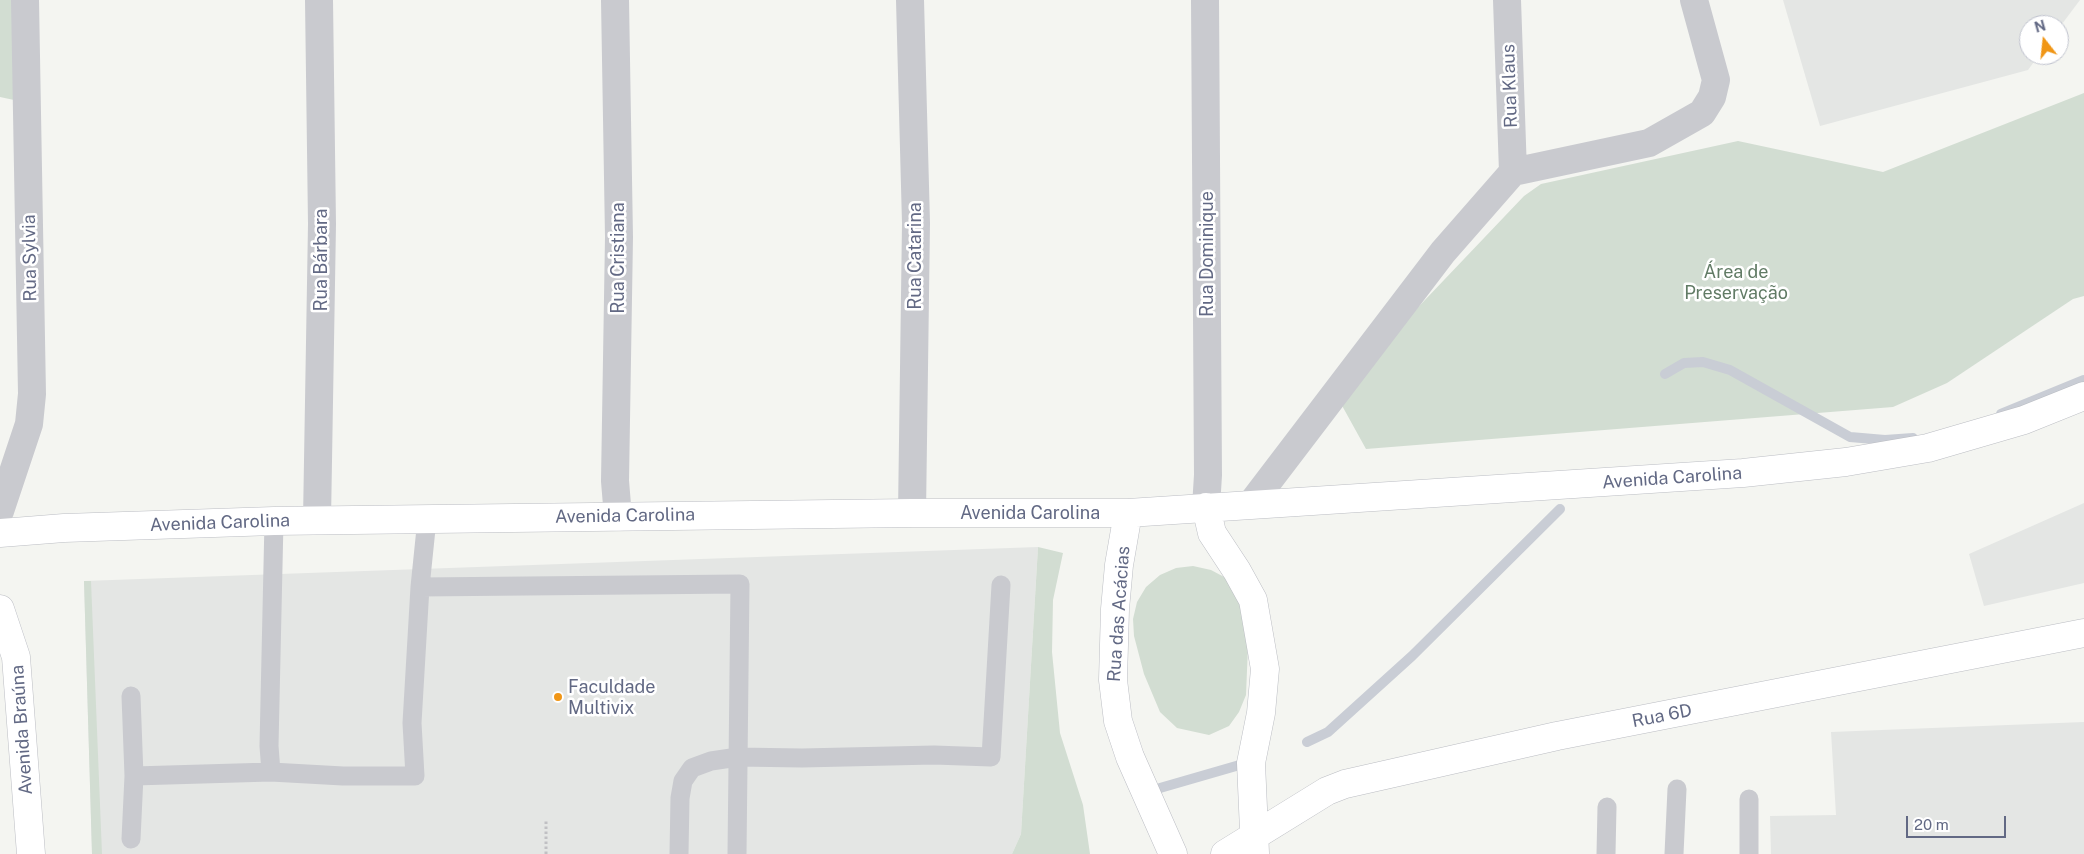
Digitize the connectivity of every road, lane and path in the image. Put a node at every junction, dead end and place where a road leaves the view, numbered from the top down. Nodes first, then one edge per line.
1 (25, 0) edge
2 (319, 0) edge
3 (615, 0) edge
4 (910, 0) edge
5 (1206, 0) edge
6 (1507, 0) edge
7 (1694, 0) edge
8 (1513, 172) junction
9 (2084, 396) edge
10 (1251, 504) junction
11 (1206, 507) junction
12 (0, 511) edge
13 (912, 513) junction
14 (1128, 513) junction
15 (618, 517) junction
16 (427, 519) junction
17 (317, 520) junction
18 (274, 521) junction
19 (0, 533) edge
20 (1001, 585) dead end
21 (420, 587) junction
22 (0, 609) edge
23 (2084, 634) edge
24 (131, 696) dead end
25 (738, 757) junction
26 (271, 772) junction
27 (134, 776) junction
28 (1677, 789) dead end
29 (1749, 799) dead end
30 (1607, 807) dead end
31 (546, 820) dead end
32 (132, 839) dead end
33 (1254, 846) edge
34 (31, 854) edge
35 (546, 854) edge
36 (679, 854) edge
37 (737, 854) edge
38 (1173, 854) edge
39 (1225, 854) edge
40 (1606, 854) edge
41 (1674, 854) edge
42 (1748, 854) edge

1 - 12 street, Rua Sylvia
2 - 17 street, Rua Bárbara
3 - 15 street, Rua Cristiana
4 - 13 street, Rua Catarina
5 - 11 street, Rua Dominique
6 - 8 street, Rua Klaus
7 - 8 street
8 - 10 street
9 - 10 street, Avenida Carolina
10 - 11 street, Avenida Carolina
11 - 14 street, Avenida Carolina
11 - 33 street
13 - 14 street, Avenida Carolina
13 - 15 street, Avenida Carolina
14 - 38 street, Rua das Acácias
15 - 16 street, Avenida Carolina
16 - 17 street, Avenida Carolina
16 - 21 lane
17 - 18 street, Avenida Carolina
18 - 19 street, Avenida Carolina
18 - 26 lane
20 - 25 lane
21 - 25 lane
21 - 26 lane
22 - 34 street, Avenida Braúna
23 - 33 street, Rua 6D
24 - 27 lane
25 - 36 lane
25 - 37 lane
26 - 27 lane
27 - 32 lane
28 - 41 lane
29 - 42 lane
30 - 40 lane
31 - 35 path
33 - 39 street, Rua 6D

